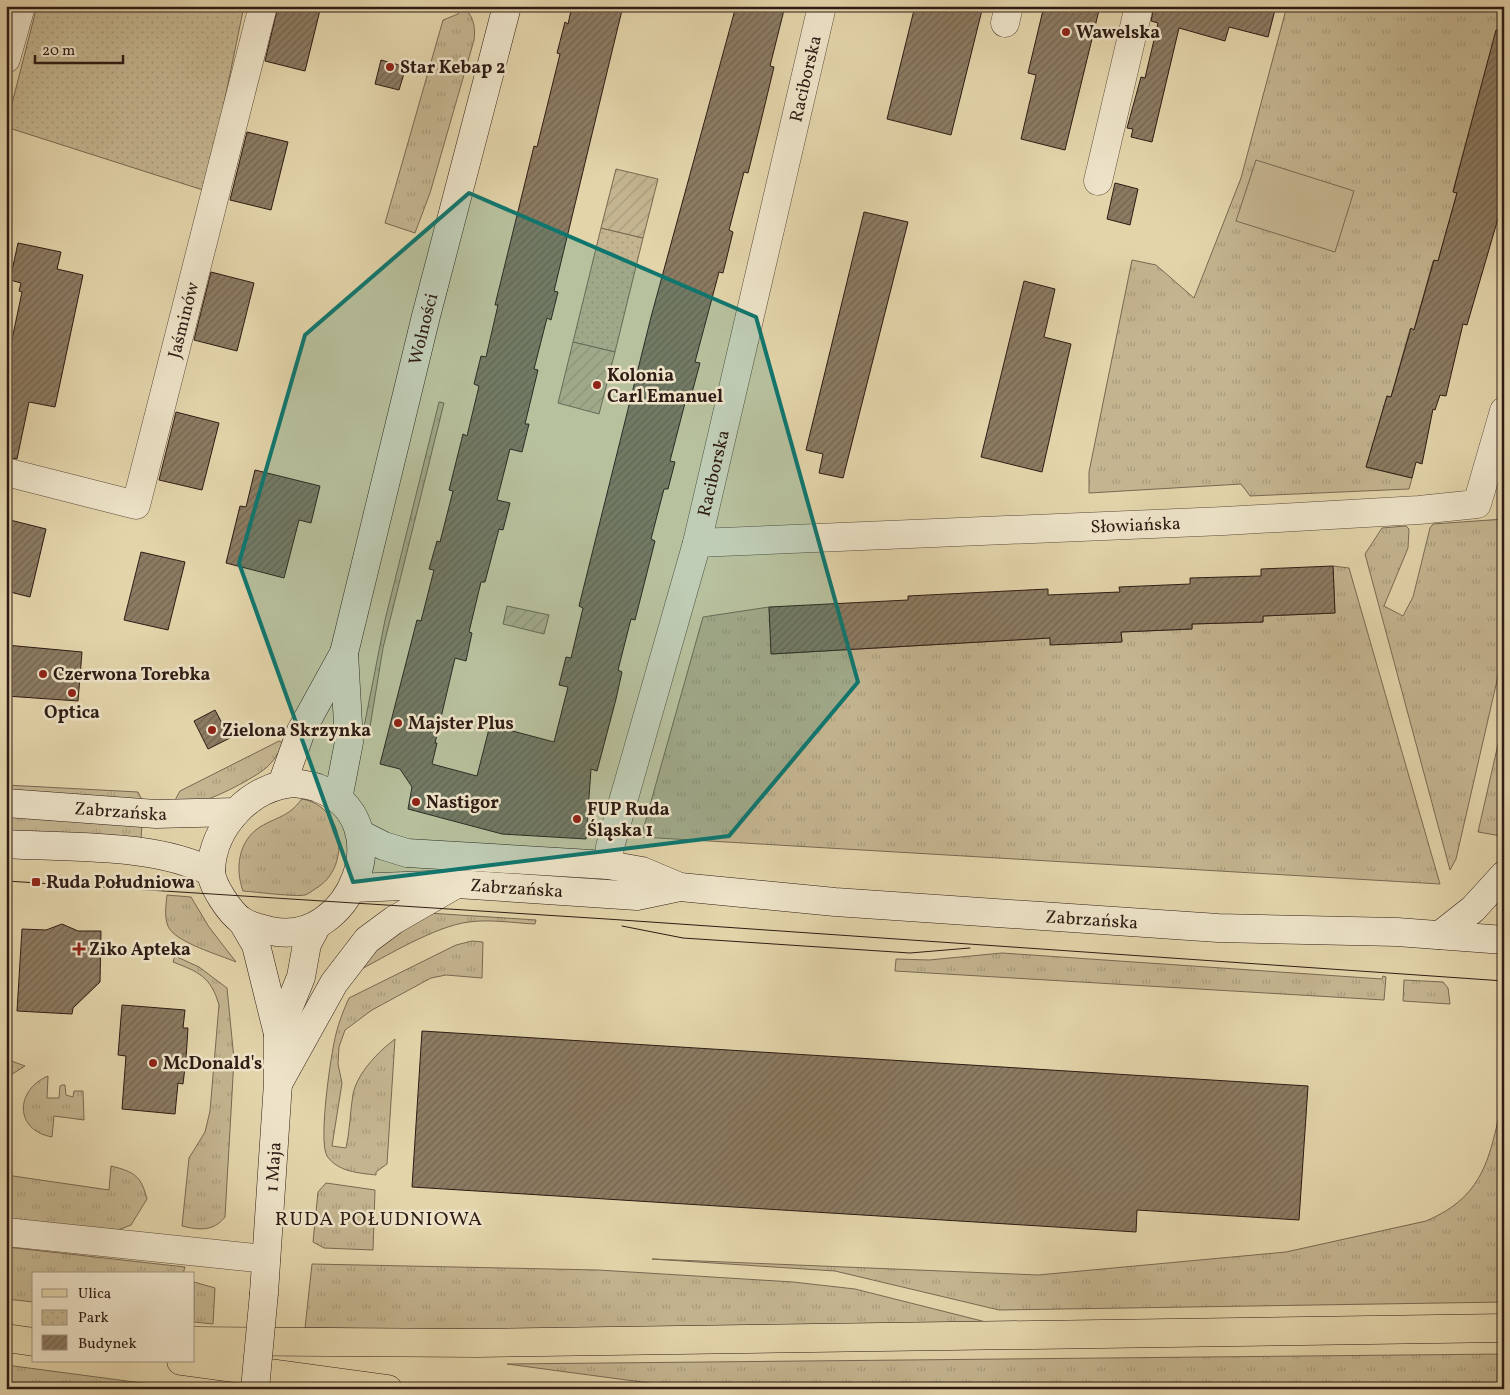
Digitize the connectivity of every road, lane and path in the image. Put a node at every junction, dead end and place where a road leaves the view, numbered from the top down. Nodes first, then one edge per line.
1 (21, 6) edge
2 (263, 6) edge
3 (507, 6) edge
4 (822, 6) edge
5 (1139, 6) edge
6 (6, 59) edge
7 (1098, 181) dead end
8 (1504, 411) edge
9 (6, 472) edge
10 (697, 543) junction
11 (344, 653) junction
12 (282, 784) junction
13 (338, 800) junction
14 (6, 803) edge
15 (236, 812) junction
16 (360, 834) junction
17 (6, 844) edge
18 (609, 856) junction
19 (211, 872) junction
20 (1504, 875) edge
21 (457, 884) junction
22 (680, 887) junction
23 (353, 888) junction
24 (242, 921) junction
25 (317, 925) junction
26 (1440, 935) junction
27 (1504, 940) edge
28 (278, 1034) junction
29 (278, 1083) junction
30 (6, 1232) edge
31 (266, 1258) junction
32 (1503, 1327) edge
33 (6, 1338) edge
34 (32, 1340) edge
35 (195, 1341) edge
36 (188, 1362) edge
37 (255, 1389) edge
38 (388, 1389) edge

1 - 6 street
2 - 9 street, Jaśminów
3 - 11 street, Wolności
4 - 10 street, Raciborska
5 - 7 street
8 - 10 street, Słowiańska
10 - 18 street, Raciborska
11 - 12 street, Wolności
11 - 13 street, Wolności
12 - 13 street
12 - 15 street
13 - 16 street
14 - 15 street, Zabrzańska
15 - 19 street
16 - 18 street, Zabrzańska
16 - 23 street
17 - 19 street
18 - 22 street, Zabrzańska
19 - 24 street
20 - 26 street
21 - 22 street, Zabrzańska
21 - 23 street, Zabrzańska
21 - 29 street
22 - 26 street, Zabrzańska
23 - 25 street
24 - 25 street
24 - 28 street, 1 Maja
25 - 28 street, 1 Maja
26 - 27 street, Zabrzańska
28 - 29 street, 1 Maja
29 - 31 street, 1 Maja
30 - 31 street
31 - 37 street, 1 Maja, bridge
32 - 35 main road
33 - 34 main road
36 - 38 main road

